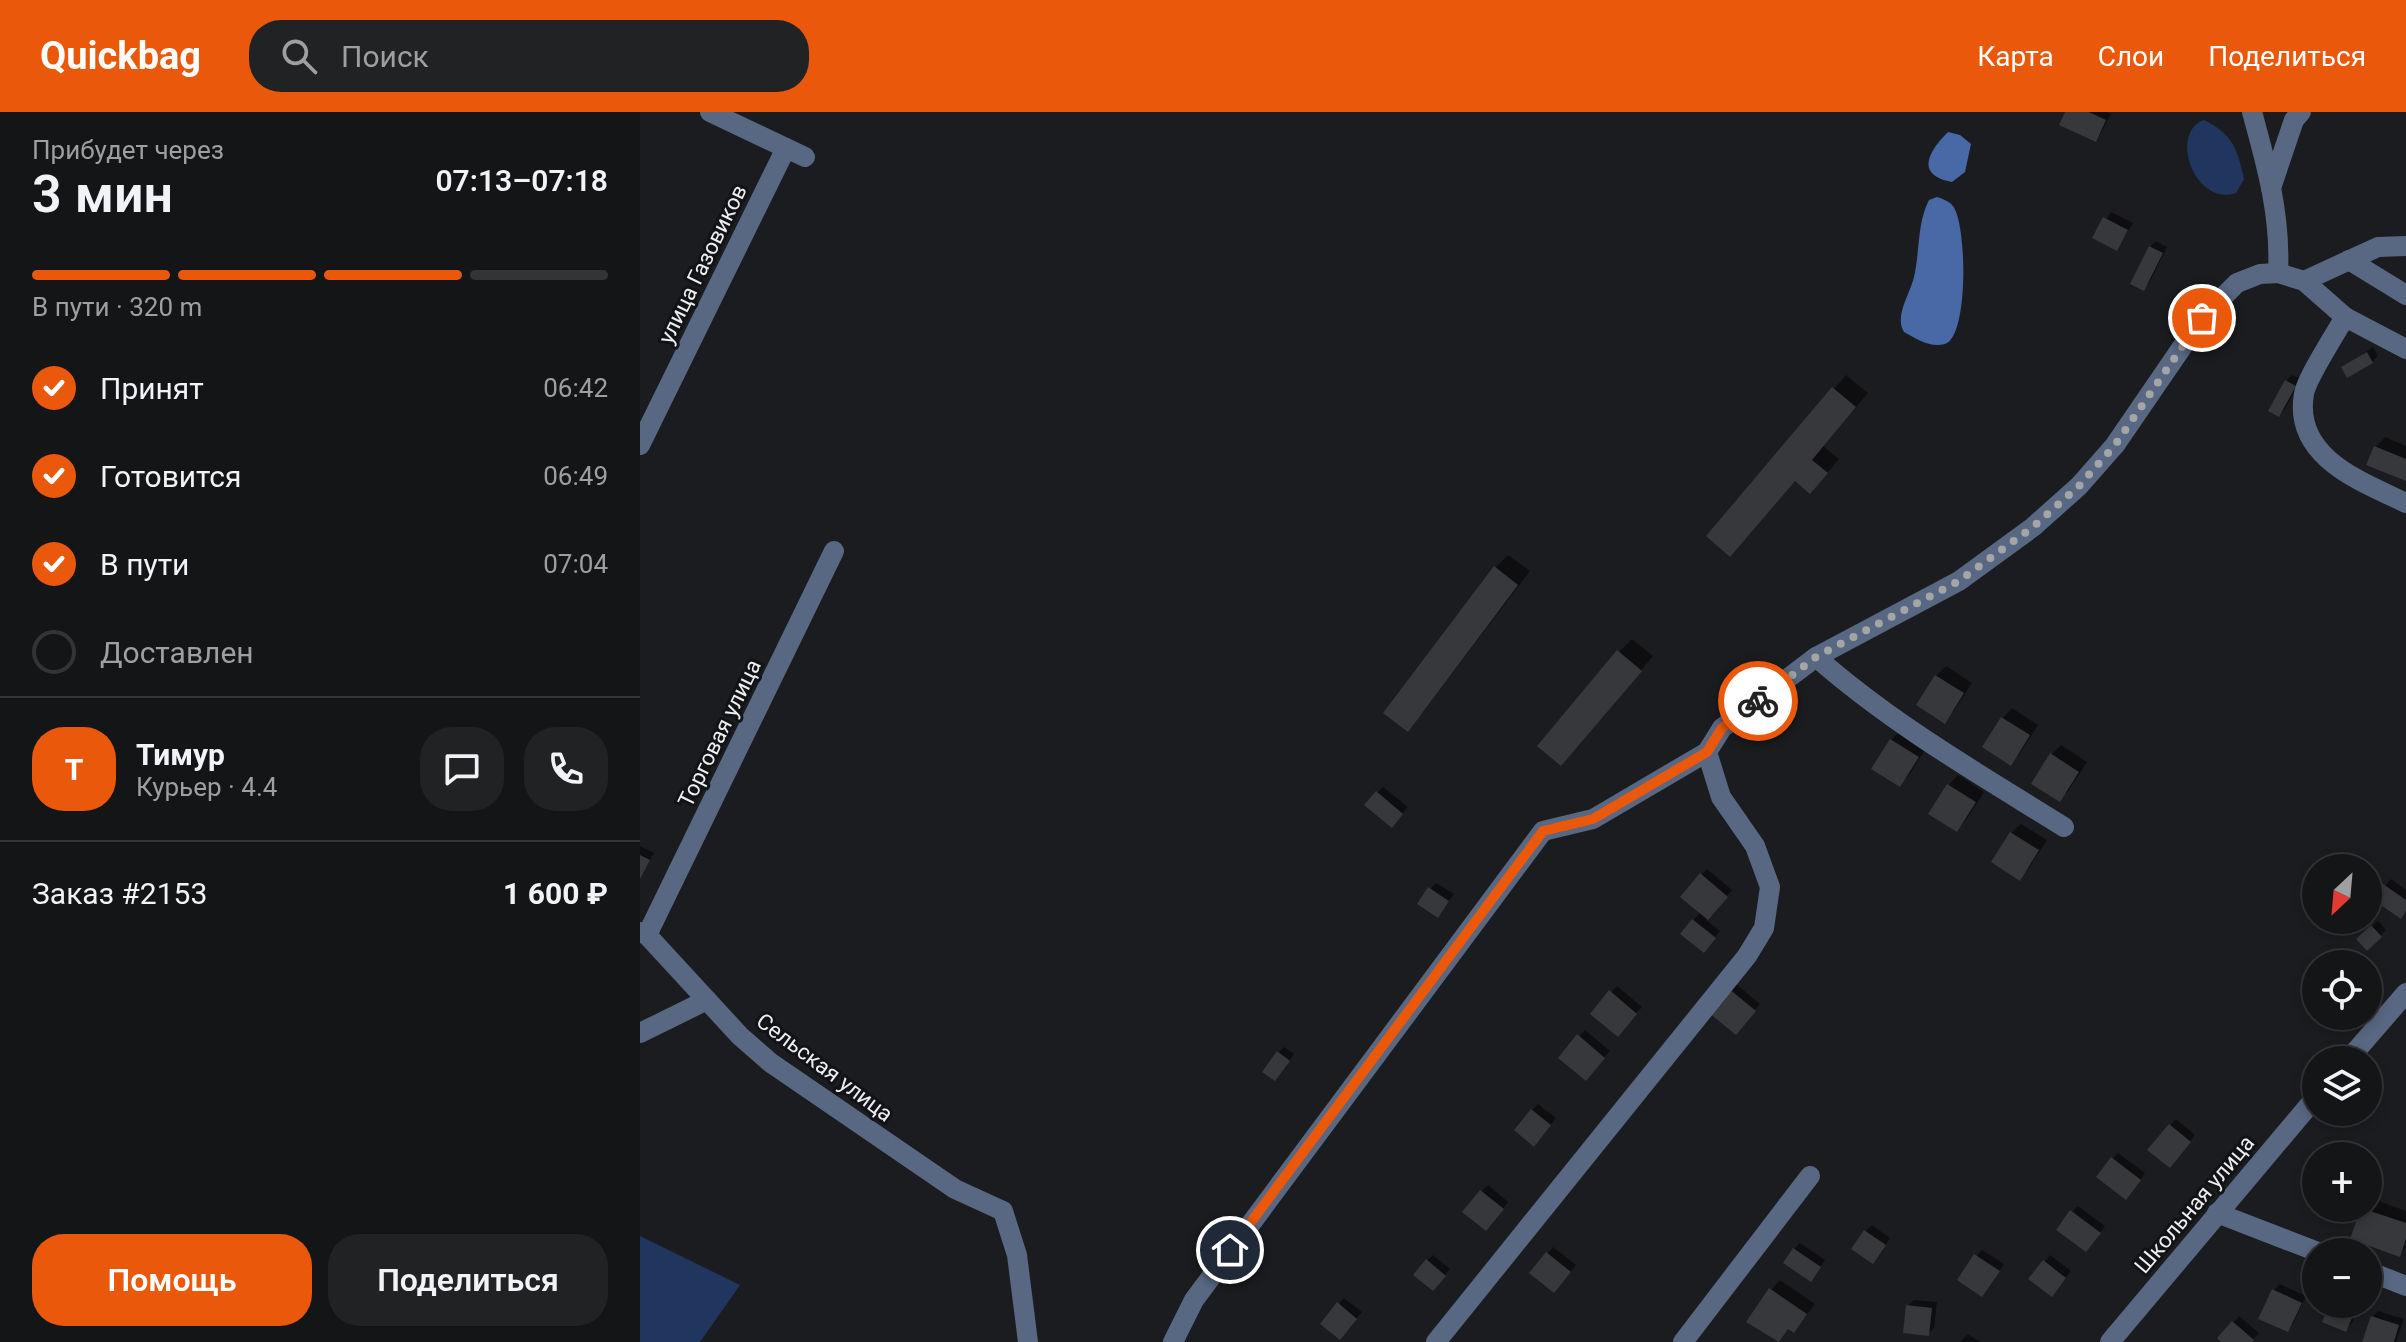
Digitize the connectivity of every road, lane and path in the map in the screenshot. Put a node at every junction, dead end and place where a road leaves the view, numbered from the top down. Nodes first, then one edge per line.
1 (710, 112) edge
2 (2252, 112) edge
3 (2301, 112) edge
4 (786, 148) junction
5 (805, 157) dead end
6 (2271, 188) junction
7 (2406, 246) edge
8 (2349, 260) junction
9 (2278, 273) junction
10 (2304, 281) junction
11 (2406, 295) edge
12 (2345, 317) junction
13 (2406, 349) edge
14 (640, 445) edge
15 (2406, 503) edge
16 (834, 551) dead end
17 (1816, 657) junction
18 (1707, 752) junction
19 (2064, 827) dead end
20 (643, 934) edge
21 (2406, 993) edge
22 (707, 1000) junction
23 (640, 1033) edge
24 (2360, 1046) edge
25 (2302, 1113) edge
26 (1810, 1176) dead end
27 (2217, 1213) junction
28 (2302, 1246) edge
29 (2382, 1277) edge
30 (2406, 1286) edge
31 (1028, 1342) edge
32 (1173, 1342) edge
33 (1436, 1342) edge
34 (1683, 1342) edge
35 (2110, 1342) edge

1 - 4 street
2 - 6 street
3 - 6 street
4 - 5 street
4 - 14 street, улица Газовиков
6 - 9 street
7 - 8 street
8 - 10 street
8 - 11 street
9 - 10 street
9 - 17 street
10 - 12 street
12 - 13 street
12 - 15 street
16 - 20 street, Торговая улица
17 - 18 street
17 - 19 street
18 - 32 street
18 - 33 street
20 - 22 street, Сельская улица
21 - 24 street
22 - 23 street
22 - 31 street, Сельская улица
25 - 27 street, Школьная улица
26 - 34 street
27 - 28 street
27 - 35 street, Школьная улица
29 - 30 street

